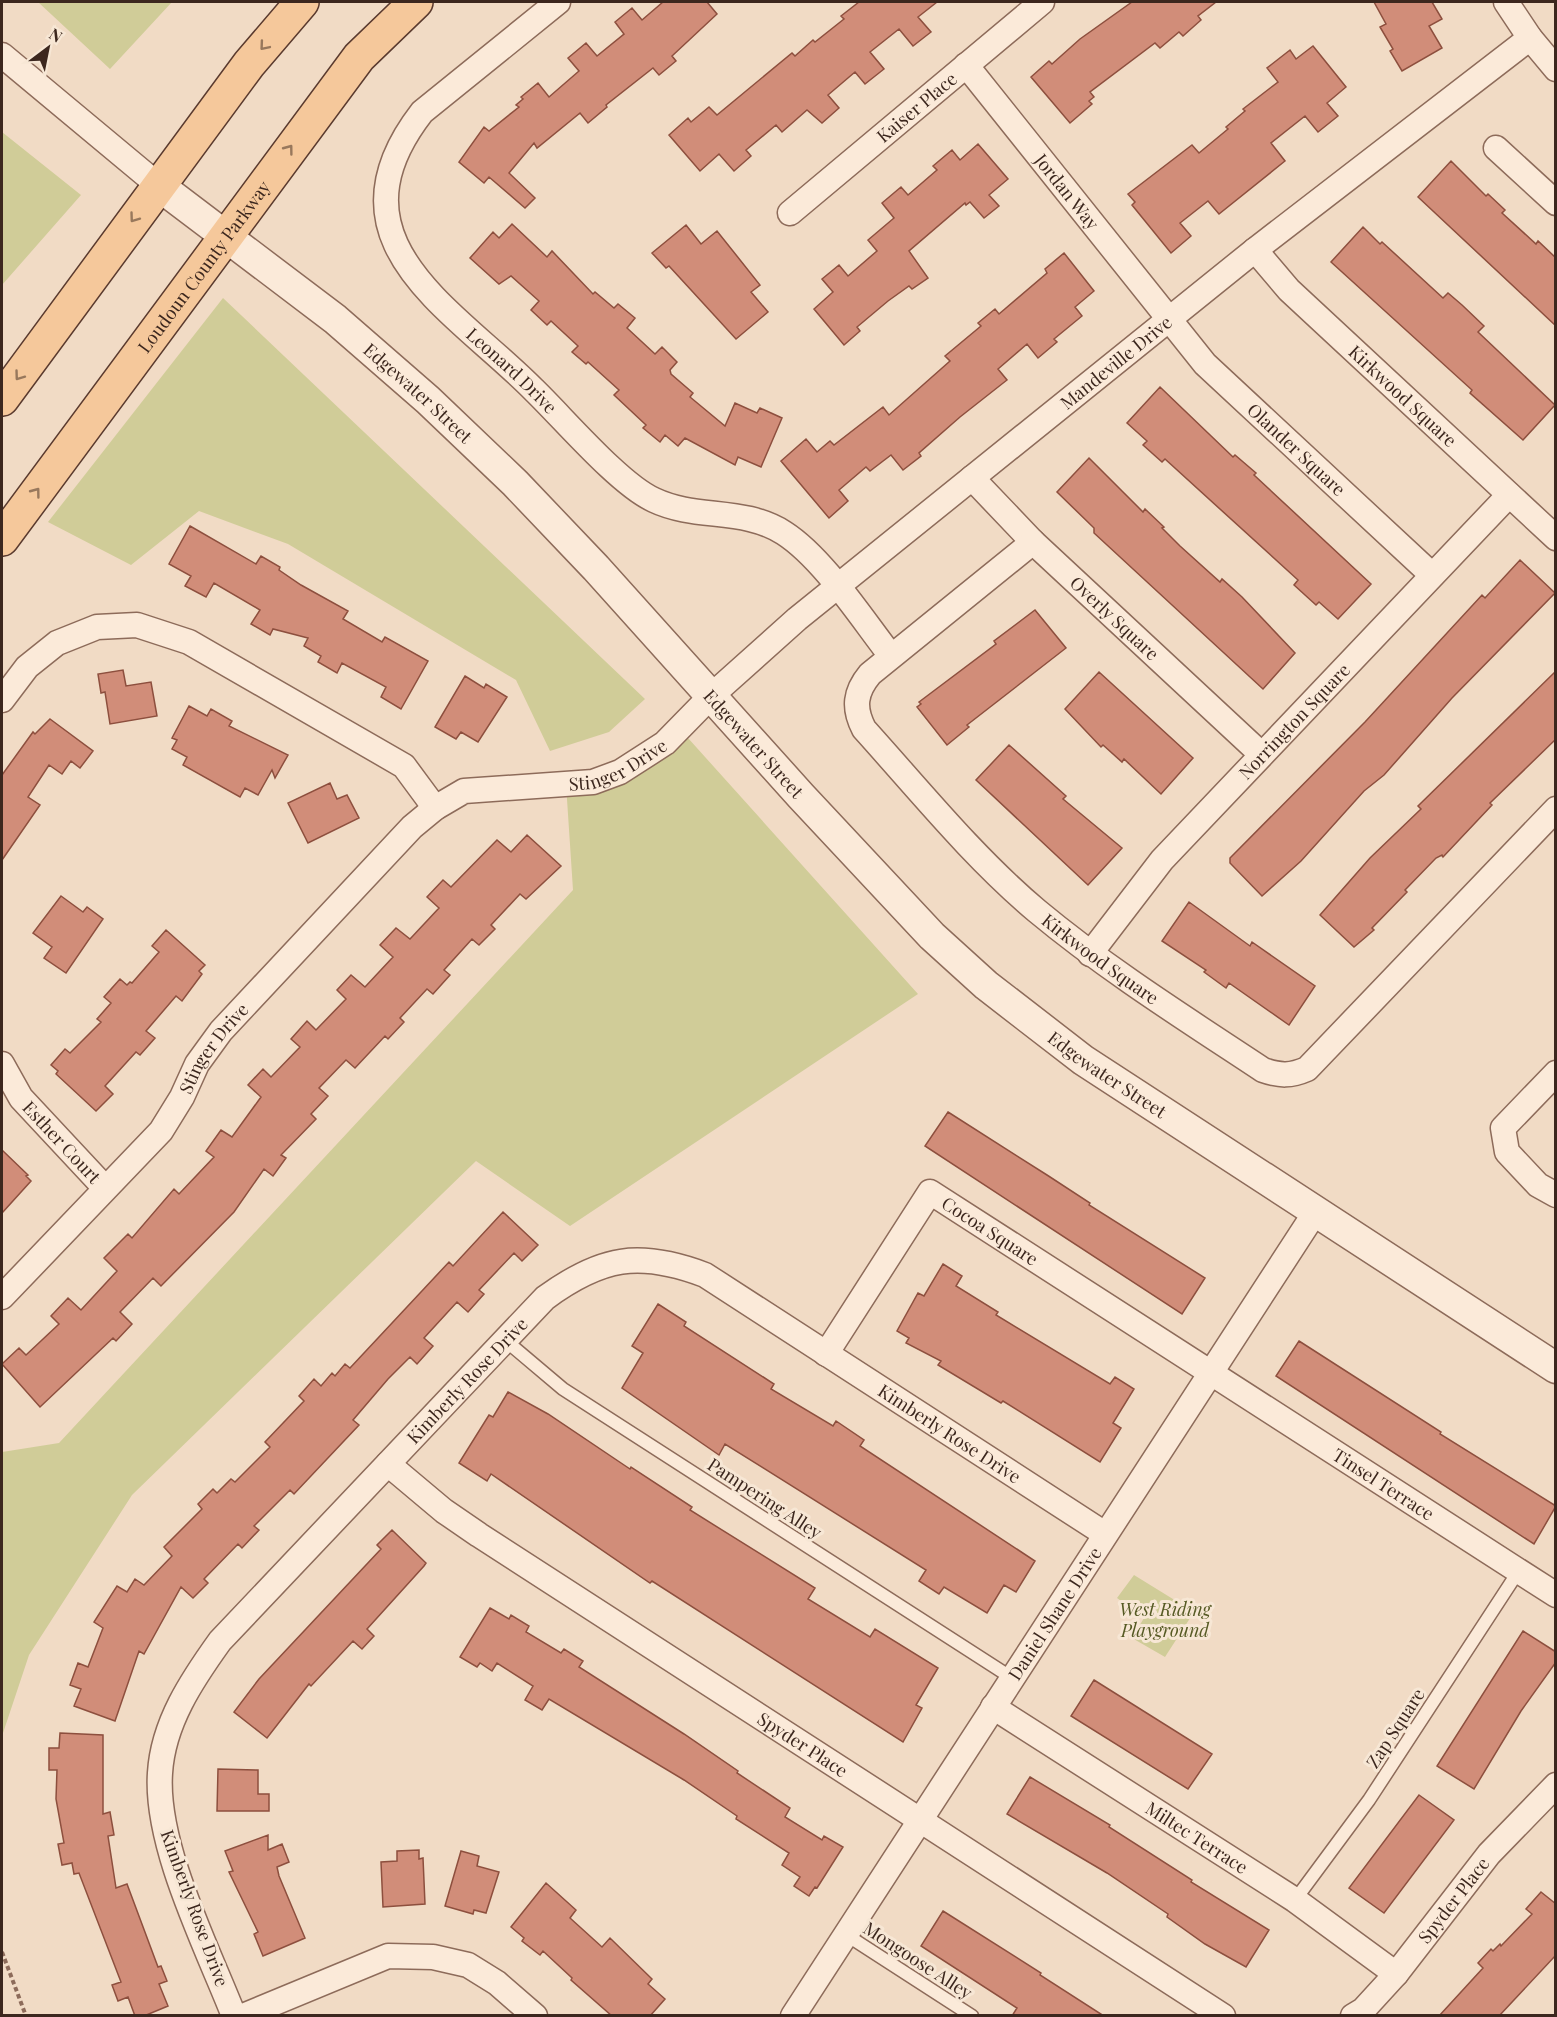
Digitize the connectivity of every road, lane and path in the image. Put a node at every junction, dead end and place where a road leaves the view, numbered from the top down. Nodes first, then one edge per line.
1 (302, 2) edge
2 (416, 2) edge
3 (558, 2) edge
4 (1042, 2) edge
5 (1506, 2) edge
6 (1530, 38) junction
7 (2, 55) edge
8 (966, 65) junction
9 (1556, 69) edge
10 (1496, 148) dead end
11 (158, 185) junction
12 (1556, 203) edge
13 (790, 213) dead end
14 (225, 237) junction
15 (1255, 250) junction
16 (1169, 319) junction
17 (2, 399) edge
18 (972, 478) junction
19 (1509, 495) junction
20 (1556, 538) edge
21 (2, 539) edge
22 (1033, 542) junction
23 (1432, 575) junction
24 (837, 587) junction
25 (891, 656) junction
26 (711, 696) junction
27 (2, 699) edge
28 (1261, 754) junction
29 (435, 808) junction
30 (1556, 809) edge
31 (1090, 954) junction
32 (2, 1064) edge
33 (1556, 1073) edge
34 (105, 1188) junction
35 (1556, 1195) edge
36 (1316, 1211) junction
37 (2, 1297) edge
38 (505, 1340) junction
39 (826, 1354) junction
40 (1556, 1368) edge
41 (1210, 1374) junction
42 (388, 1464) junction
43 (1106, 1534) junction
44 (1518, 1572) junction
45 (1556, 1596) edge
46 (1012, 1678) junction
47 (993, 1707) junction
48 (1556, 1785) edge
49 (919, 1821) junction
50 (1295, 1900) junction
51 (845, 1934) junction
52 (2, 1952) edge
53 (1396, 1974) junction
54 (26, 2016) edge
55 (234, 2016) edge
56 (243, 2016) edge
57 (535, 2016) edge
58 (793, 2016) edge
59 (972, 2016) edge
60 (1223, 2016) edge
61 (1353, 2016) edge

1 -> 11 main road
14 -> 2 main road, Loudoun County Parkway
3 - 24 street, Leonard Drive
4 - 8 street, Kaiser Place
5 - 6 street
6 - 9 street
6 - 15 street, Mandeville Drive
7 - 11 street, Edgewater Street
8 - 13 street, Kaiser Place
8 - 16 street, Jordan Way
10 - 12 street
11 - 14 street, Edgewater Street
11 -> 17 main road
21 -> 14 main road, Loudoun County Parkway
14 - 26 street, Edgewater Street
15 - 16 street, Mandeville Drive
15 - 19 street, Kirkwood Square
16 - 18 street, Mandeville Drive
16 - 23 street, Olander Square
18 - 22 street, Overly Square
18 - 24 street, Mandeville Drive
19 - 20 street, Kirkwood Square
19 - 23 street, Norrington Square
22 - 25 street, Kirkwood Square
22 - 28 street, Overly Square
23 - 28 street, Norrington Square
24 - 25 street, Leonard Drive
24 - 26 street, Mandeville Drive
25 - 31 street, Kirkwood Square
26 - 29 street, Stinger Drive
26 - 36 street, Edgewater Street
27 - 29 street
28 - 31 street, Norrington Square
29 - 34 street, Stinger Drive
30 - 31 street, Kirkwood Square
32 - 34 street, Esther Court
33 - 35 street
34 - 37 street, Stinger Drive
36 - 40 street, Edgewater Street
36 - 41 street, Daniel Shane Drive
38 - 39 street, Kimberly Rose Drive
38 - 42 street, Kimberly Rose Drive
38 - 46 lane, Pampering Alley
39 - 41 street, Cocoa Square
39 - 43 street, Kimberly Rose Drive
41 - 43 street, Daniel Shane Drive
41 - 44 street, Tinsel Terrace
42 - 49 street, Spyder Place
42 - 55 street, Kimberly Rose Drive
43 - 46 street, Daniel Shane Drive
44 - 45 street, Tinsel Terrace
44 - 50 lane, Zap Square
46 - 47 street, Daniel Shane Drive
47 - 49 street, Daniel Shane Drive
47 - 50 street, Miltec Terrace
48 - 53 street, Spyder Place
49 - 51 street, Daniel Shane Drive
49 - 60 street, Spyder Place
50 - 53 street, Miltec Terrace
51 - 58 street, Daniel Shane Drive
51 - 59 lane, Mongoose Alley
52 - 54 path
53 - 61 street, Spyder Place
56 - 57 street

